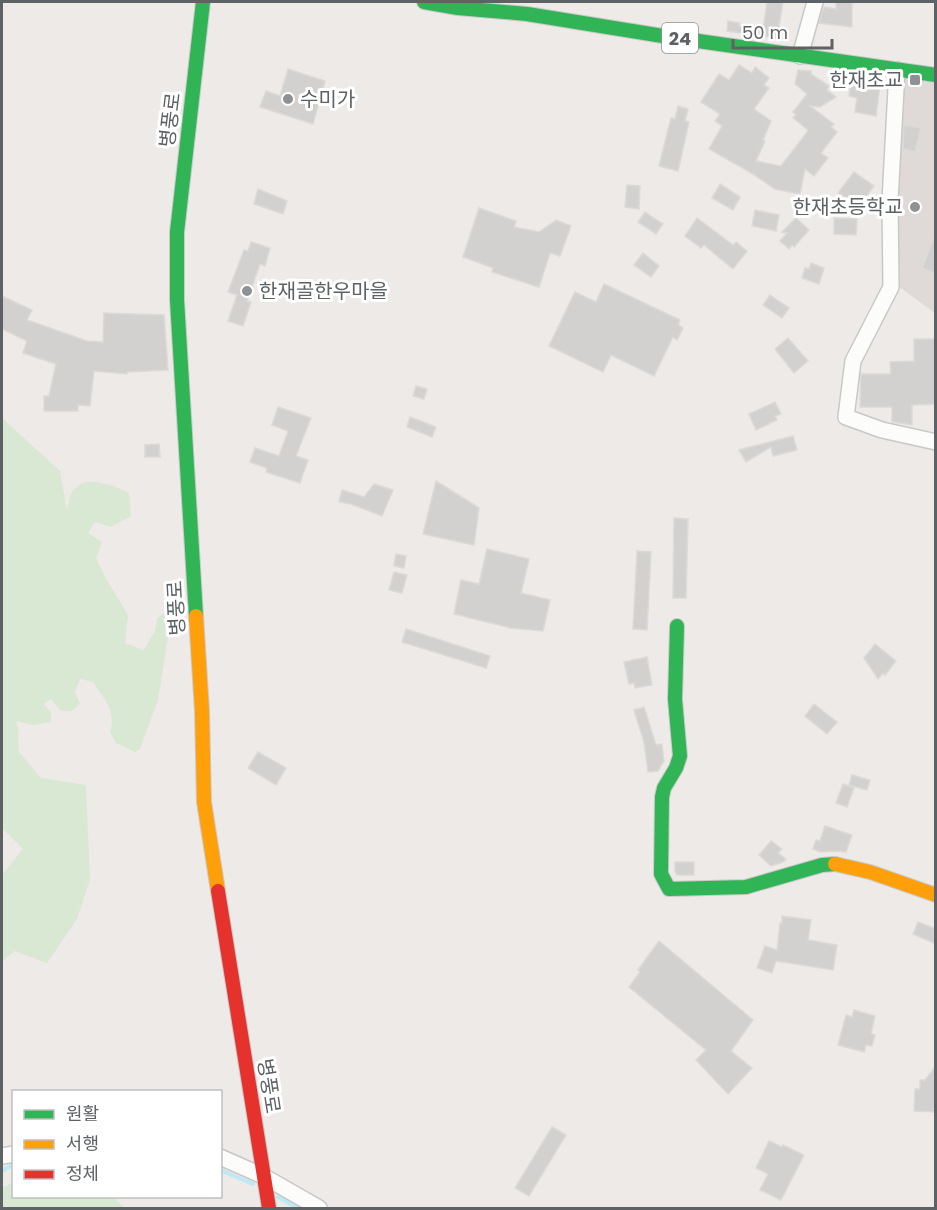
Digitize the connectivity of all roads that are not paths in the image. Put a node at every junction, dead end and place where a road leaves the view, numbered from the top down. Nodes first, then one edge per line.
1 (203, 2) edge
2 (424, 2) edge
3 (815, 2) edge
4 (801, 56) junction
5 (897, 70) junction
6 (936, 75) edge
7 (936, 442) edge
8 (677, 626) dead end
9 (936, 895) edge
10 (222, 1158) edge
11 (263, 1176) junction
12 (269, 1209) edge
13 (318, 1209) edge

1 - 11 main road, 병풍로
2 - 4 main road, 24
3 - 4 street
4 - 5 main road, 24
5 - 6 main road, 24
5 - 7 street
8 - 9 main road
10 - 11 street
11 - 12 main road, 병풍로
11 - 13 street

